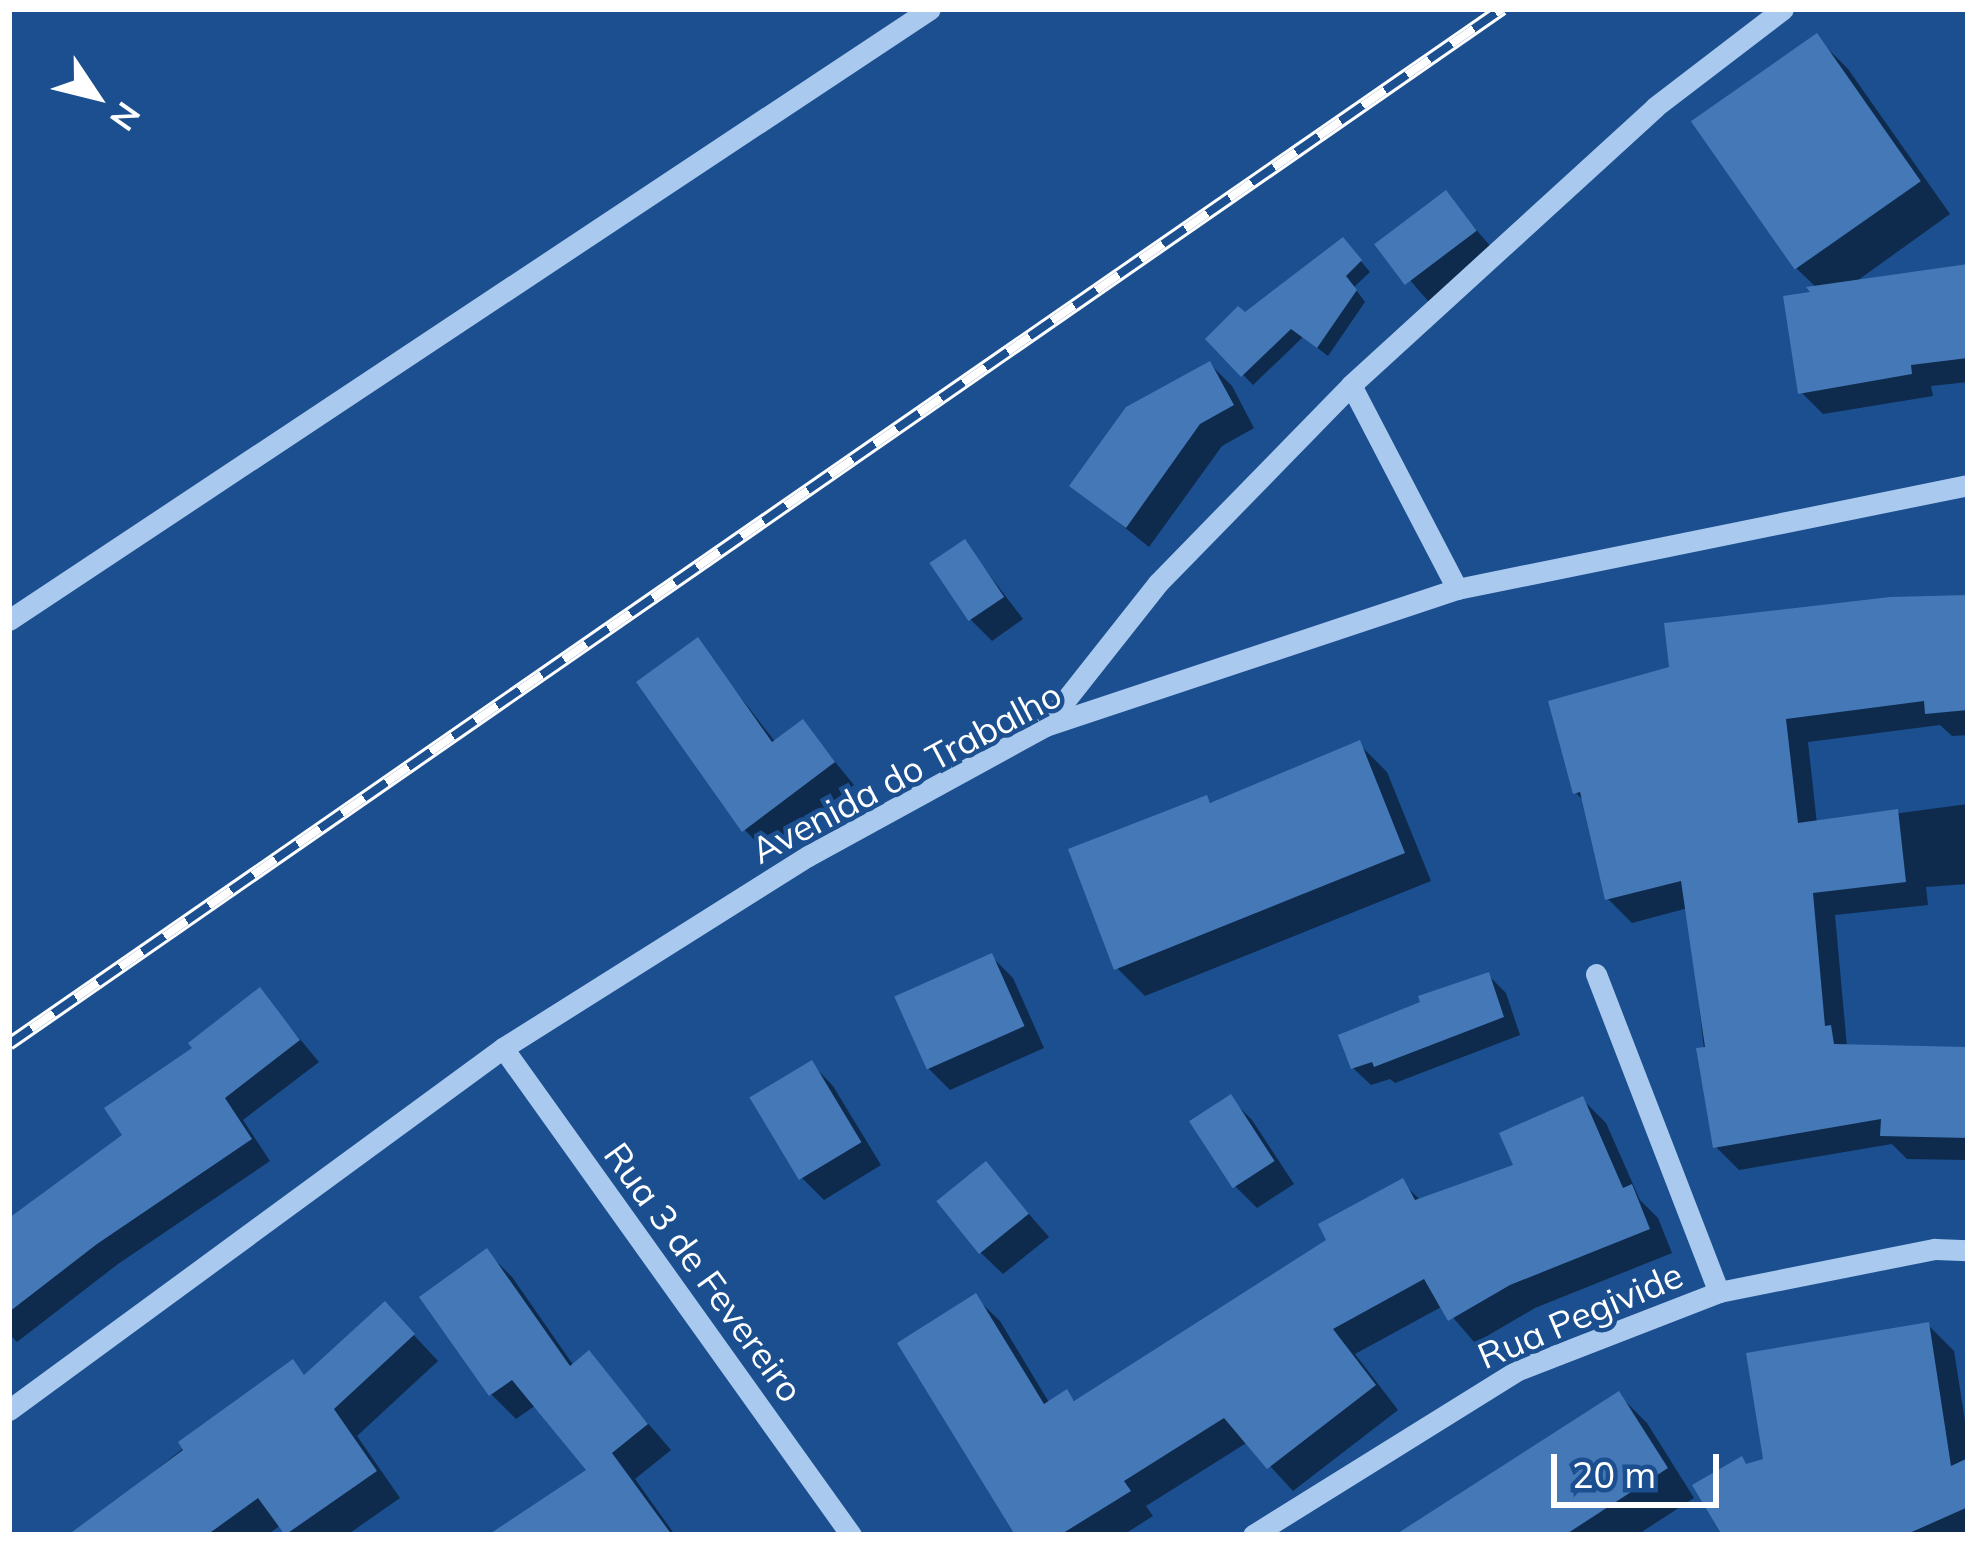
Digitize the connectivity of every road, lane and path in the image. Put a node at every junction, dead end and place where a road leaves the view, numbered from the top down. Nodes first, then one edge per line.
1 (930, 9) edge
2 (1783, 9) edge
3 (1351, 385) junction
4 (1968, 485) edge
5 (1457, 590) junction
6 (9, 620) edge
7 (1045, 726) junction
8 (1596, 974) dead end
9 (503, 1048) junction
10 (1968, 1250) edge
11 (1719, 1292) junction
12 (9, 1410) edge
13 (851, 1535) edge
14 (1253, 1535) edge

1 - 6 street
2 - 3 street
3 - 5 street
3 - 7 street
4 - 5 street, Avenida do Trabalho
5 - 7 street, Avenida do Trabalho
7 - 9 street, Avenida do Trabalho
8 - 11 street
9 - 12 street, Avenida do Trabalho
9 - 13 street, Rua 3 de Fevereiro
10 - 11 street, Rua Pegivide
11 - 14 street, Rua Pegivide

